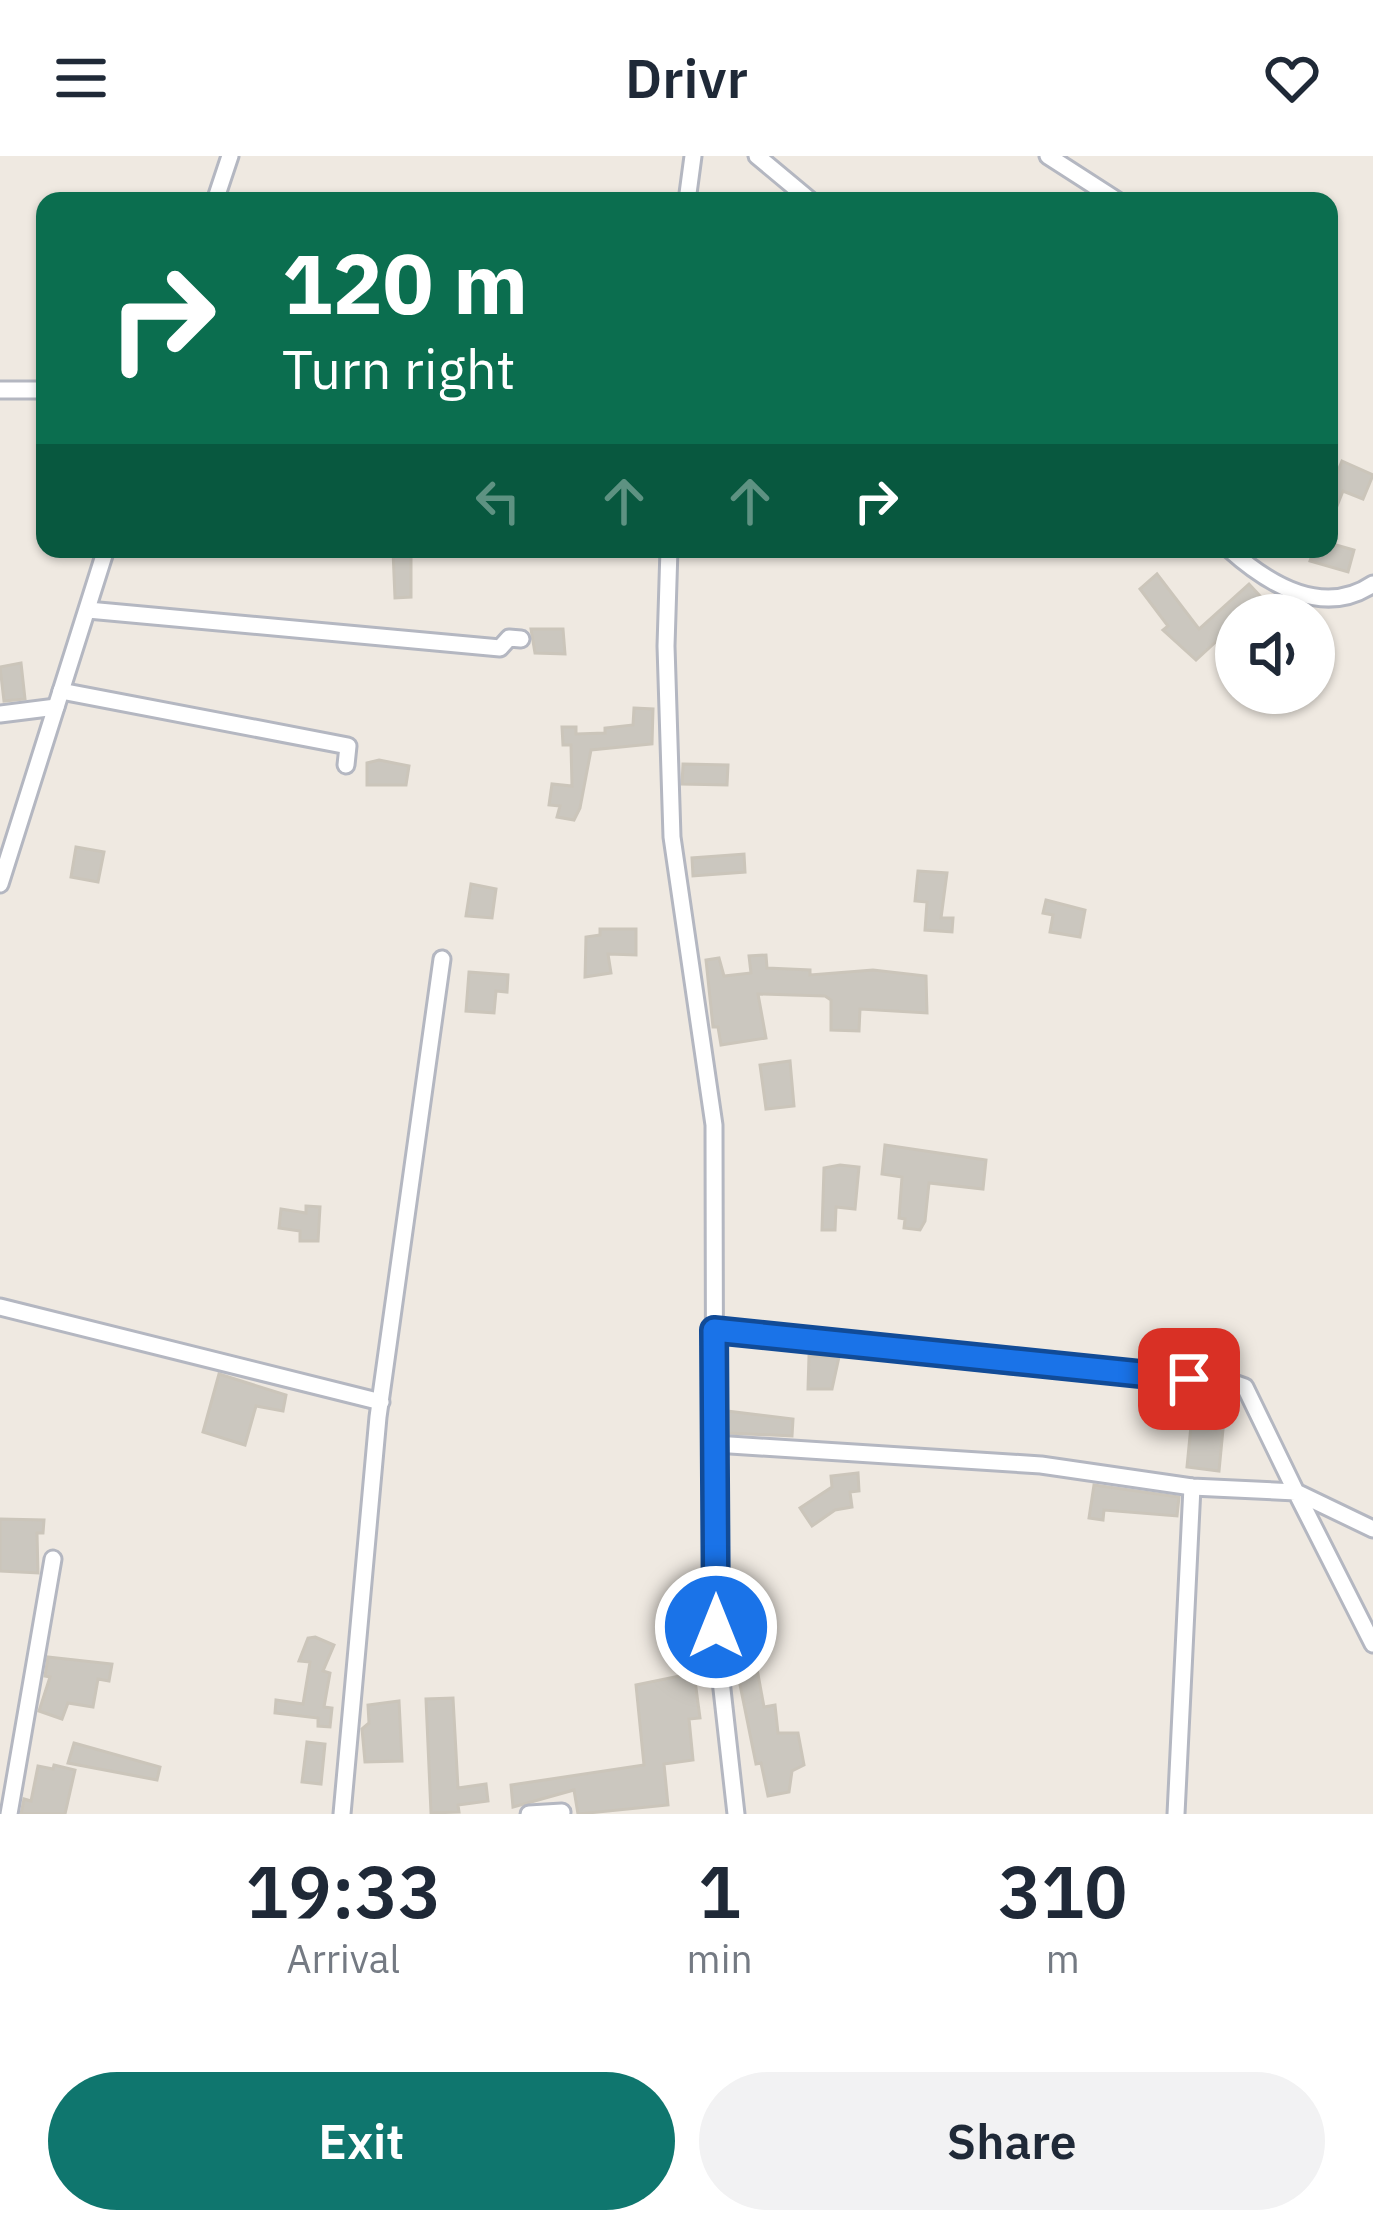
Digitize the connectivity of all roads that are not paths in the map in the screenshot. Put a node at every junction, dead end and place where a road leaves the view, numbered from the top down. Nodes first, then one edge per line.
1 (230, 156) edge
2 (693, 156) edge
3 (757, 156) edge
4 (1048, 156) edge
5 (218, 192) edge
6 (688, 192) edge
7 (800, 192) edge
8 (1104, 192) edge
9 (0, 390) edge
10 (36, 390) edge
11 (103, 558) edge
12 (669, 558) edge
13 (1240, 558) edge
14 (1373, 584) edge
15 (88, 610) junction
16 (521, 639) dead end
17 (58, 699) junction
18 (0, 714) edge
19 (346, 765) dead end
20 (0, 884) edge
21 (442, 959) dead end
22 (0, 1307) edge
23 (714, 1330) junction
24 (381, 1402) junction
25 (715, 1444) junction
26 (1192, 1487) junction
27 (1296, 1492) junction
28 (1373, 1529) edge
29 (53, 1559) dead end
30 (1373, 1644) edge
31 (6, 1810) edge
32 (562, 1812) edge
33 (342, 1814) edge
34 (529, 1814) edge
35 (736, 1814) edge
36 (1176, 1814) edge

1 - 5 street
2 - 6 street
3 - 7 street
4 - 8 street
9 - 10 street
11 - 15 street
12 - 23 street
13 - 14 street
15 - 16 street
15 - 17 street
17 - 18 street
17 - 19 street
17 - 20 street
21 - 24 street
22 - 24 street
23 - 25 street
23 - 27 street
24 - 33 street
25 - 26 street
25 - 35 street
26 - 27 street
26 - 36 street
27 - 28 street
27 - 30 street
29 - 31 street
32 - 34 street

